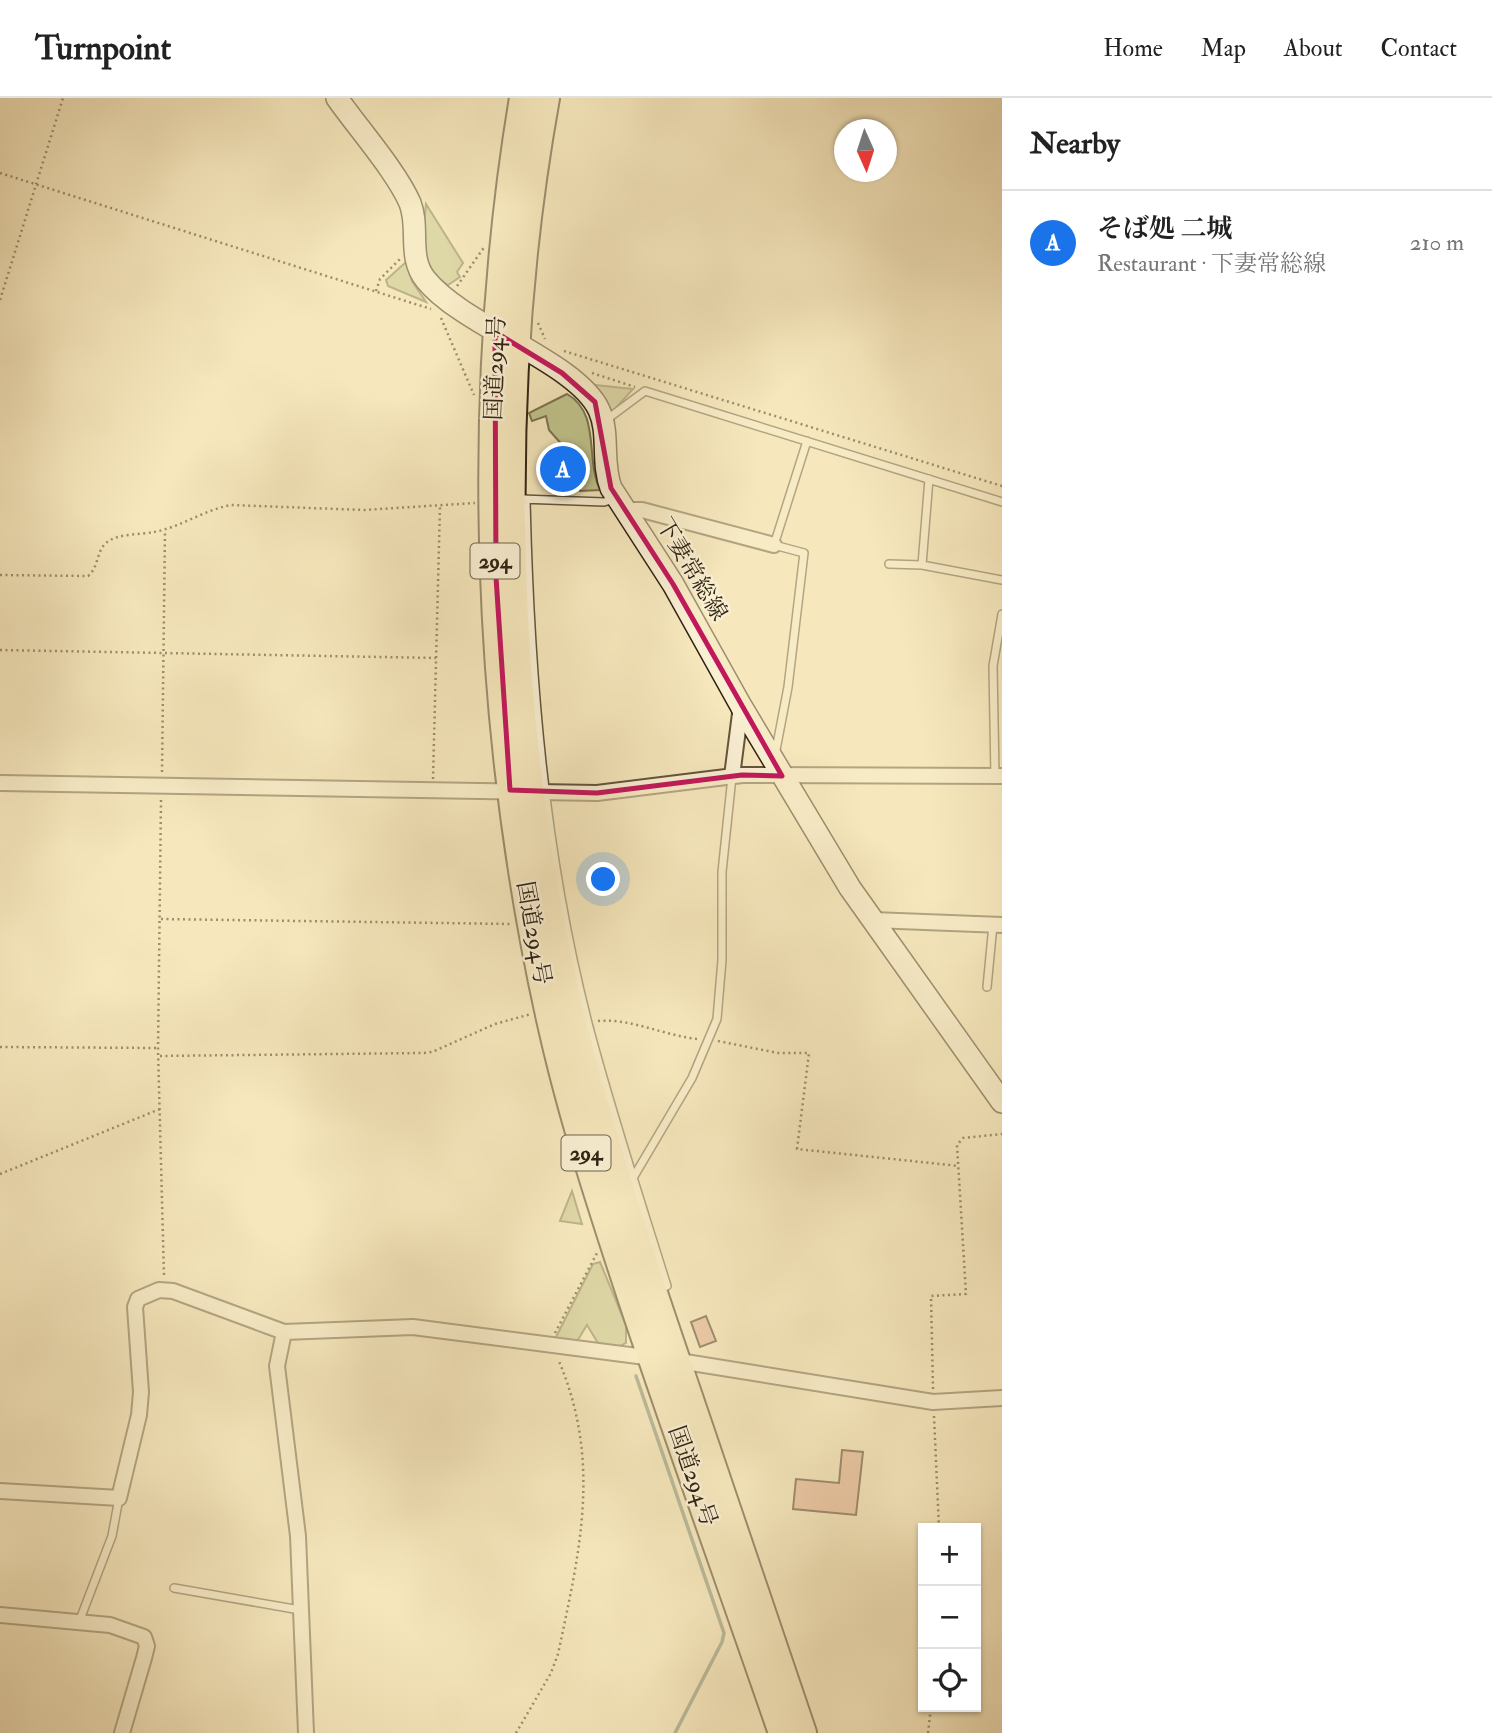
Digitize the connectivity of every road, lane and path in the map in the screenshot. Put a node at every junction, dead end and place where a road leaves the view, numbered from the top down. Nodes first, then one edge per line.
1 (63, 98) edge
2 (337, 98) edge
3 (523, 98) edge
4 (546, 98) edge
5 (0, 173) edge
6 (36, 184) junction
7 (414, 248) junction
8 (376, 291) junction
9 (0, 300) edge
10 (506, 339) junction
11 (561, 351) dead end
12 (592, 373) dead end
13 (645, 391) junction
14 (475, 397) dead end
15 (602, 421) junction
16 (807, 440) junction
17 (929, 479) junction
18 (1002, 486) edge
19 (520, 499) junction
20 (1002, 502) edge
21 (478, 503) dead end
22 (621, 504) junction
23 (440, 506) junction
24 (165, 530) junction
25 (774, 545) junction
26 (889, 564) dead end
27 (922, 565) junction
28 (0, 575) edge
29 (1002, 580) edge
30 (1002, 614) edge
31 (0, 650) edge
32 (164, 653) junction
33 (436, 657) junction
34 (741, 706) junction
35 (777, 767) junction
36 (733, 776) junction
37 (999, 776) edge
38 (0, 783) edge
39 (162, 785) junction
40 (433, 789) junction
41 (529, 790) junction
42 (160, 919) junction
43 (873, 920) junction
44 (518, 925) dead end
45 (998, 925) edge
46 (987, 987) dead end
47 (534, 1013) dead end
48 (588, 1022) junction
49 (710, 1040) junction
50 (0, 1047) edge
51 (159, 1048) junction
52 (159, 1056) junction
53 (1002, 1102) edge
54 (160, 1109) junction
55 (1002, 1134) edge
56 (959, 1166) junction
57 (0, 1174) edge
58 (633, 1178) junction
59 (601, 1249) dead end
60 (165, 1290) junction
61 (653, 1290) junction
62 (284, 1332) junction
63 (551, 1346) junction
64 (664, 1359) junction
65 (1002, 1398) edge
66 (933, 1402) junction
67 (0, 1491) edge
68 (119, 1498) junction
69 (939, 1523) edge
70 (174, 1588) dead end
71 (301, 1611) junction
72 (0, 1615) edge
73 (79, 1622) junction
74 (930, 1712) edge
75 (122, 1733) edge
76 (306, 1733) edge
77 (516, 1733) edge
78 (782, 1733) edge
79 (803, 1733) edge
80 (928, 1733) edge

1 - 6 path
2 - 7 main road, 下妻常総線
3 - 10 highway, 国道294号 / 294
4 - 10 highway, 国道294号 / 294
5 - 6 path
6 - 8 path
6 - 9 path
7 - 8 path
7 - 10 main road, 下妻常総線
8 - 14 path
10 - 15 main road, 下妻常総線
10 - 19 highway, 国道294号 / 294
10 - 41 highway, 国道294号 / 294
11 - 18 path
12 - 13 path
13 - 15 lane
13 - 16 lane
15 - 22 main road, 下妻常総線
16 - 17 lane
16 - 25 lane
17 - 20 lane
17 - 27 lane
19 - 22 lane
19 - 41 highway, 国道294号 / 294
21 - 23 path
22 - 25 street
22 - 34 main road, 下妻常総線
23 - 24 path
23 - 33 path
24 - 28 path
24 - 32 path
25 - 35 lane
26 - 27 lane
27 - 29 lane
30 - 37 lane
31 - 32 path
32 - 33 path
32 - 39 path
33 - 40 path
34 - 35 main road, 下妻常総線
34 - 36 street
35 - 36 street
35 - 37 street
35 - 43 main road, 下妻常総線
36 - 41 street
36 - 49 lane
38 - 39 street
39 - 40 street
39 - 42 path
40 - 41 street
41 - 48 lane
41 - 61 highway, 国道294号 / 294
41 - 64 highway, 国道294号 / 294
42 - 44 path
42 - 51 path
43 - 45 street
43 - 53 main road, 下妻常総線
45 - 46 lane
47 - 52 path
48 - 49 path
48 - 58 lane
49 - 56 path
49 - 58 lane
50 - 51 path
51 - 52 path
52 - 54 path
54 - 57 path
54 - 60 path
55 - 56 path
56 - 66 path
58 - 61 lane
59 - 63 path
60 - 62 street
60 - 68 street
61 - 64 highway, 国道294号 / 294
62 - 63 street
62 - 71 street
63 - 64 street
63 - 77 path
64 - 66 street
64 - 78 highway, 国道294号 / 294
64 - 79 highway, 国道294号 / 294
65 - 66 street
66 - 69 path
67 - 68 street
68 - 73 lane
70 - 71 lane
71 - 76 street
72 - 73 street
73 - 75 street
74 - 80 path

